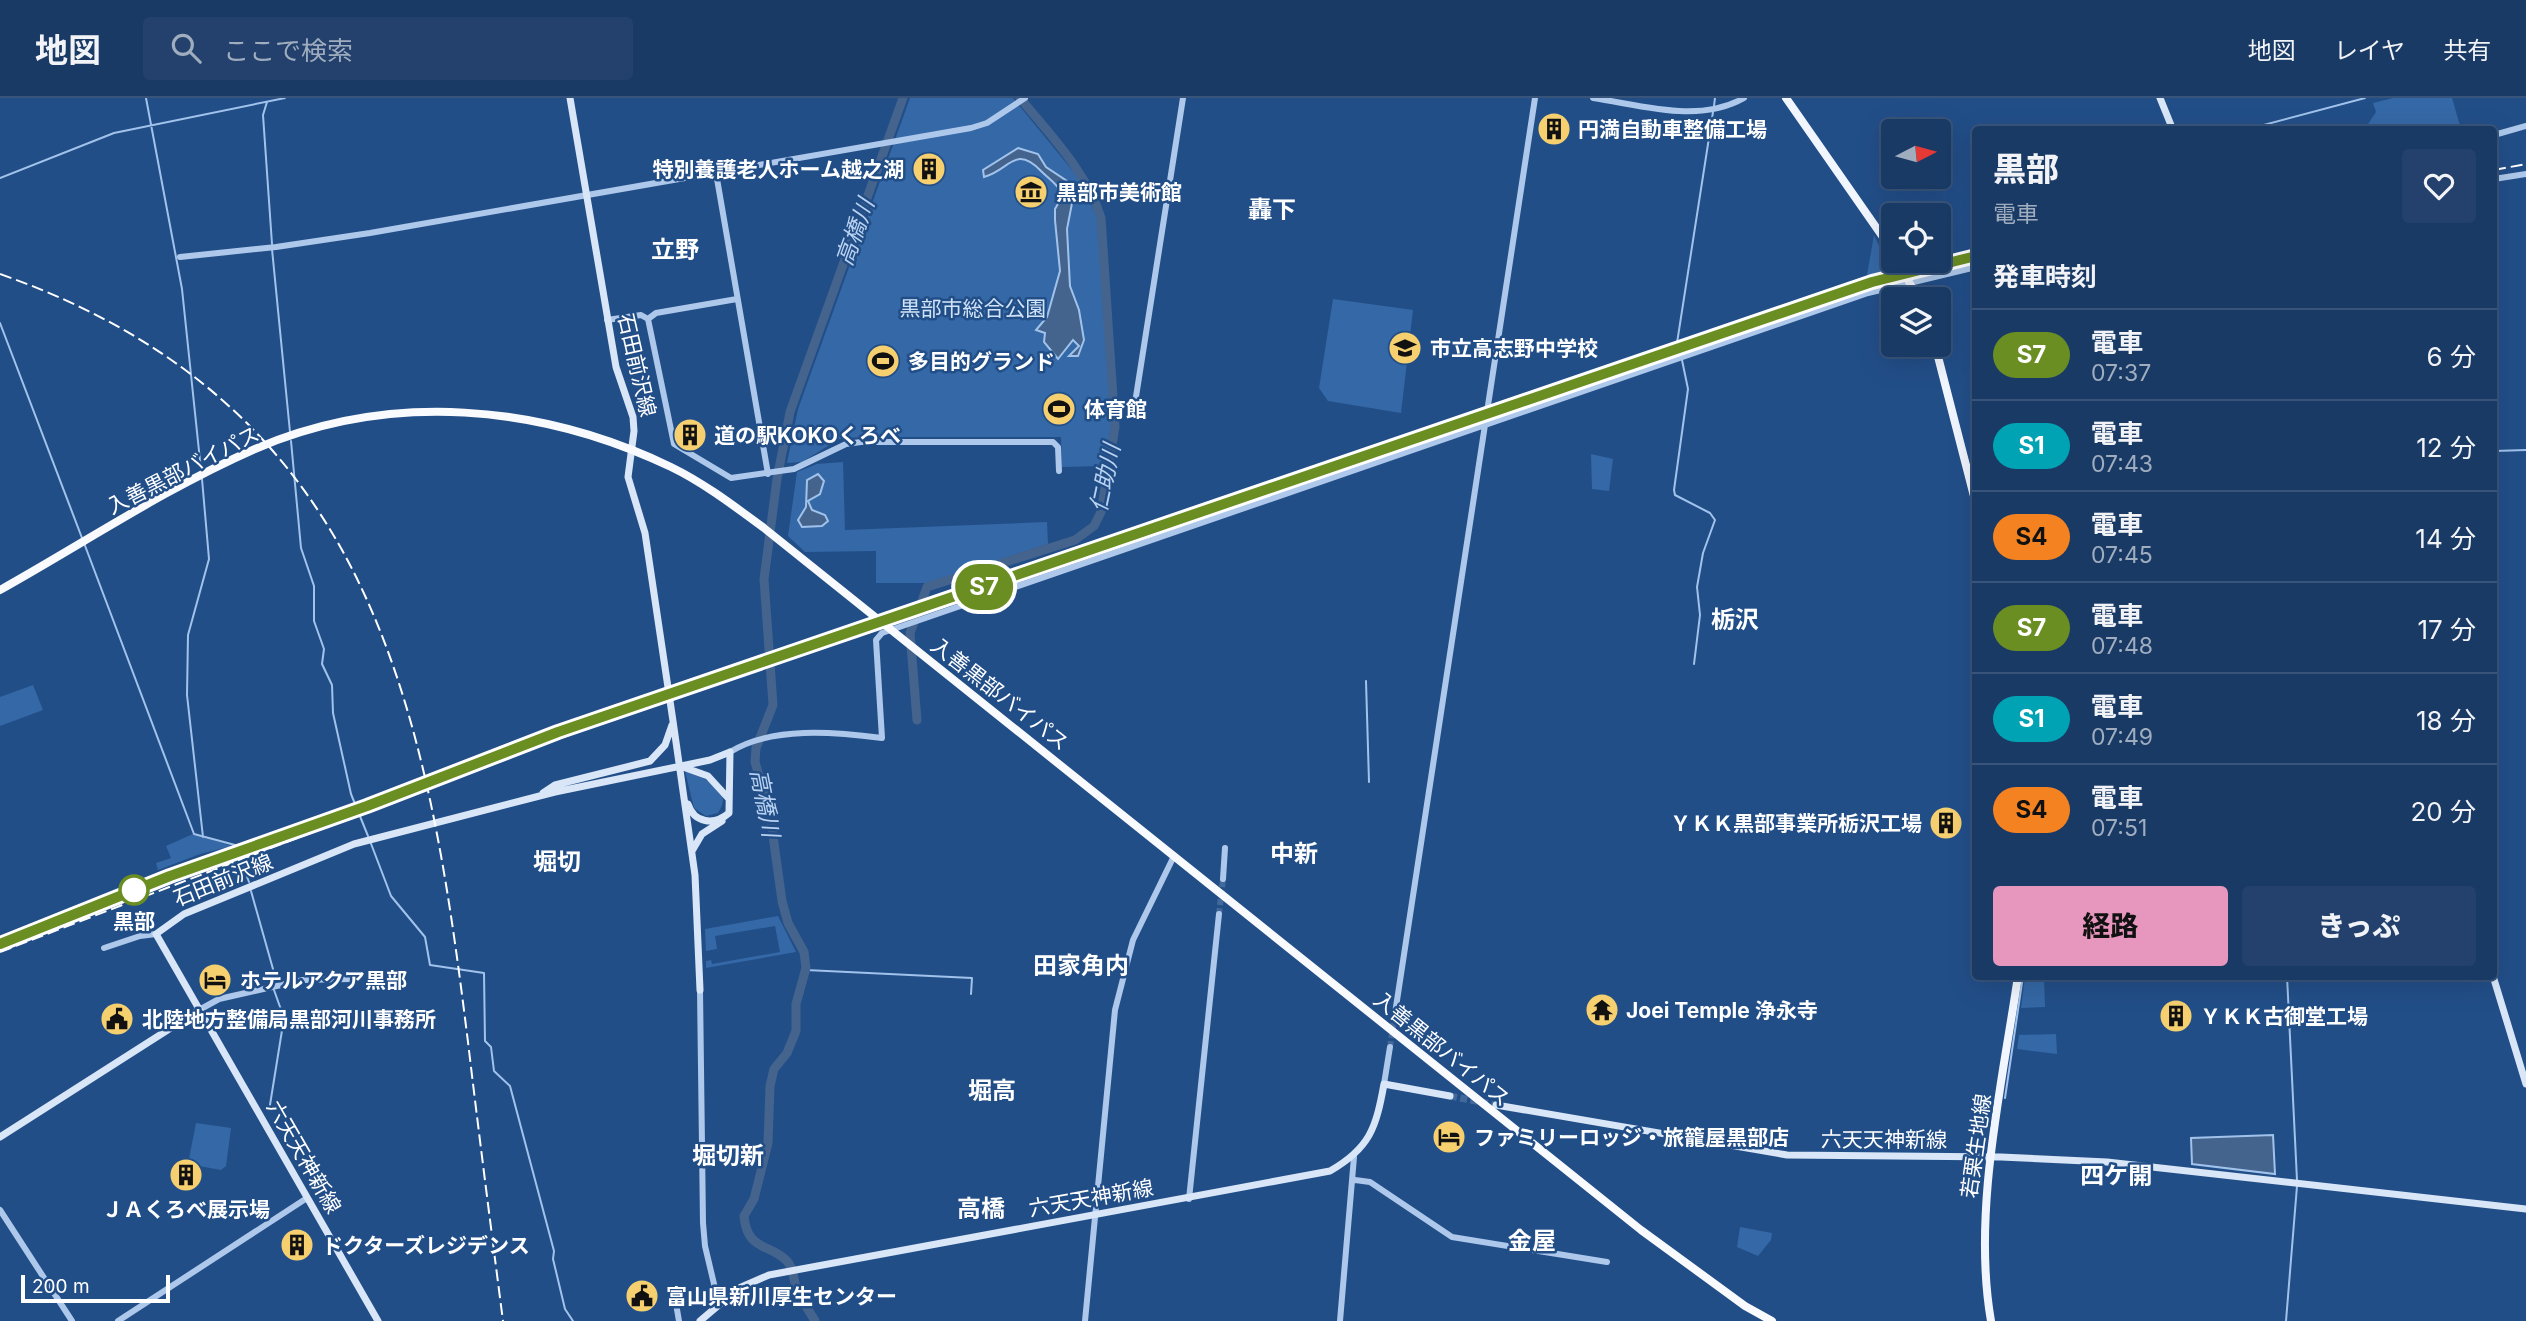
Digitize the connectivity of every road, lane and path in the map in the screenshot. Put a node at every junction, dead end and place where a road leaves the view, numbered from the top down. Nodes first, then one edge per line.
1 (570, 98) edge
2 (1025, 98) edge
3 (1183, 98) edge
4 (1535, 98) edge
5 (1593, 98) edge
6 (1744, 98) edge
7 (1786, 98) edge
8 (2160, 98) edge
9 (2171, 126) edge
10 (2526, 126) edge
11 (2497, 134) edge
12 (716, 173) junction
13 (2526, 174) edge
14 (2497, 179) edge
15 (587, 195) junction
16 (1881, 234) edge
17 (180, 257) dead end
18 (1972, 268) edge
19 (737, 299) junction
20 (648, 318) junction
21 (607, 320) junction
22 (1939, 357) edge
23 (1135, 402) dead end
24 (1485, 426) junction
25 (630, 449) junction
26 (1059, 471) dead end
27 (768, 474) junction
28 (1972, 488) edge
29 (0, 590) edge
30 (673, 721) junction
31 (730, 752) junction
32 (679, 767) junction
33 (683, 790) junction
34 (536, 797) junction
35 (731, 802) junction
36 (724, 817) junction
37 (1225, 848) dead end
38 (692, 852) junction
39 (1173, 858) junction
40 (1223, 879) tunnel mouth
41 (1219, 914) tunnel mouth
42 (156, 934) junction
43 (104, 948) dead end
44 (350, 979) dead end
45 (2017, 980) edge
46 (2494, 980) edge
47 (700, 990) joint
48 (199, 1010) junction
49 (1394, 1020) tunnel mouth
50 (1390, 1047) tunnel mouth
51 (1384, 1084) junction
52 (2526, 1084) edge
53 (1450, 1096) tunnel mouth
54 (1496, 1105) tunnel mouth
55 (0, 1138) edge
56 (1354, 1157) junction
57 (1992, 1157) junction
58 (1355, 1180) junction
59 (307, 1198) junction
60 (1189, 1199) junction
61 (2526, 1209) edge
62 (0, 1210) edge
63 (1096, 1214) junction
64 (1607, 1262) dead end
65 (674, 1292) dead end
66 (719, 1305) junction
67 (72, 1321) edge
68 (118, 1321) edge
69 (378, 1321) edge
70 (679, 1321) edge
71 (700, 1321) edge
72 (1085, 1321) edge
73 (1340, 1321) edge
74 (1772, 1321) edge
75 (1990, 1321) edge

1 - 15 main road, 石田前沢線
2 - 12 street
3 - 23 street
4 - 24 street
5 - 6 street
7 - 16 main road
8 - 9 main road
10 - 11 street
12 - 15 street
12 - 19 street
13 - 14 street
15 - 17 street
15 - 21 main road, 石田前沢線
18 - 24 street
19 - 20 street
19 - 27 street
20 - 21 street
20 - 27 street
21 - 25 main road, 石田前沢線
22 - 28 main road
24 - 31 street
24 - 49 street
25 - 29 highway, 入善黒部バイパス
25 - 30 main road, 石田前沢線
25 - 39 highway, 入善黒部バイパス
26 - 27 street
30 - 33 main road, 石田前沢線
30 - 34 main road, 石田前沢線
31 - 32 main road, 石田前沢線
31 - 35 main road
32 - 34 main road, 石田前沢線
32 - 35 main road
33 - 36 main road, 石田前沢線
33 - 38 main road, 石田前沢線
34 - 42 main road, 石田前沢線
35 - 36 main road
36 - 38 main road
37 - 40 street
38 - 47 main road, 石田前沢線
39 - 63 street
39 - 74 highway, 入善黒部バイパス
41 - 60 street
42 - 43 street
42 - 48 main road
44 - 48 street
45 - 57 main road, 若栗生地線
46 - 52 main road
47 - 66 street
48 - 55 main road
48 - 59 main road, 六天天神新線
50 - 51 street
51 - 53 main road
51 - 56 main road
54 - 57 main road, 六天天神新線
56 - 58 street
56 - 60 main road, 六天天神新線
57 - 61 main road, 六天天神新線
57 - 75 main road, 若栗生地線
58 - 64 street
58 - 73 street
59 - 68 street
59 - 69 main road, 六天天神新線
60 - 63 main road, 六天天神新線
62 - 67 street
63 - 66 main road, 六天天神新線
63 - 72 street
65 - 70 street
66 - 71 main road, 六天天神新線

